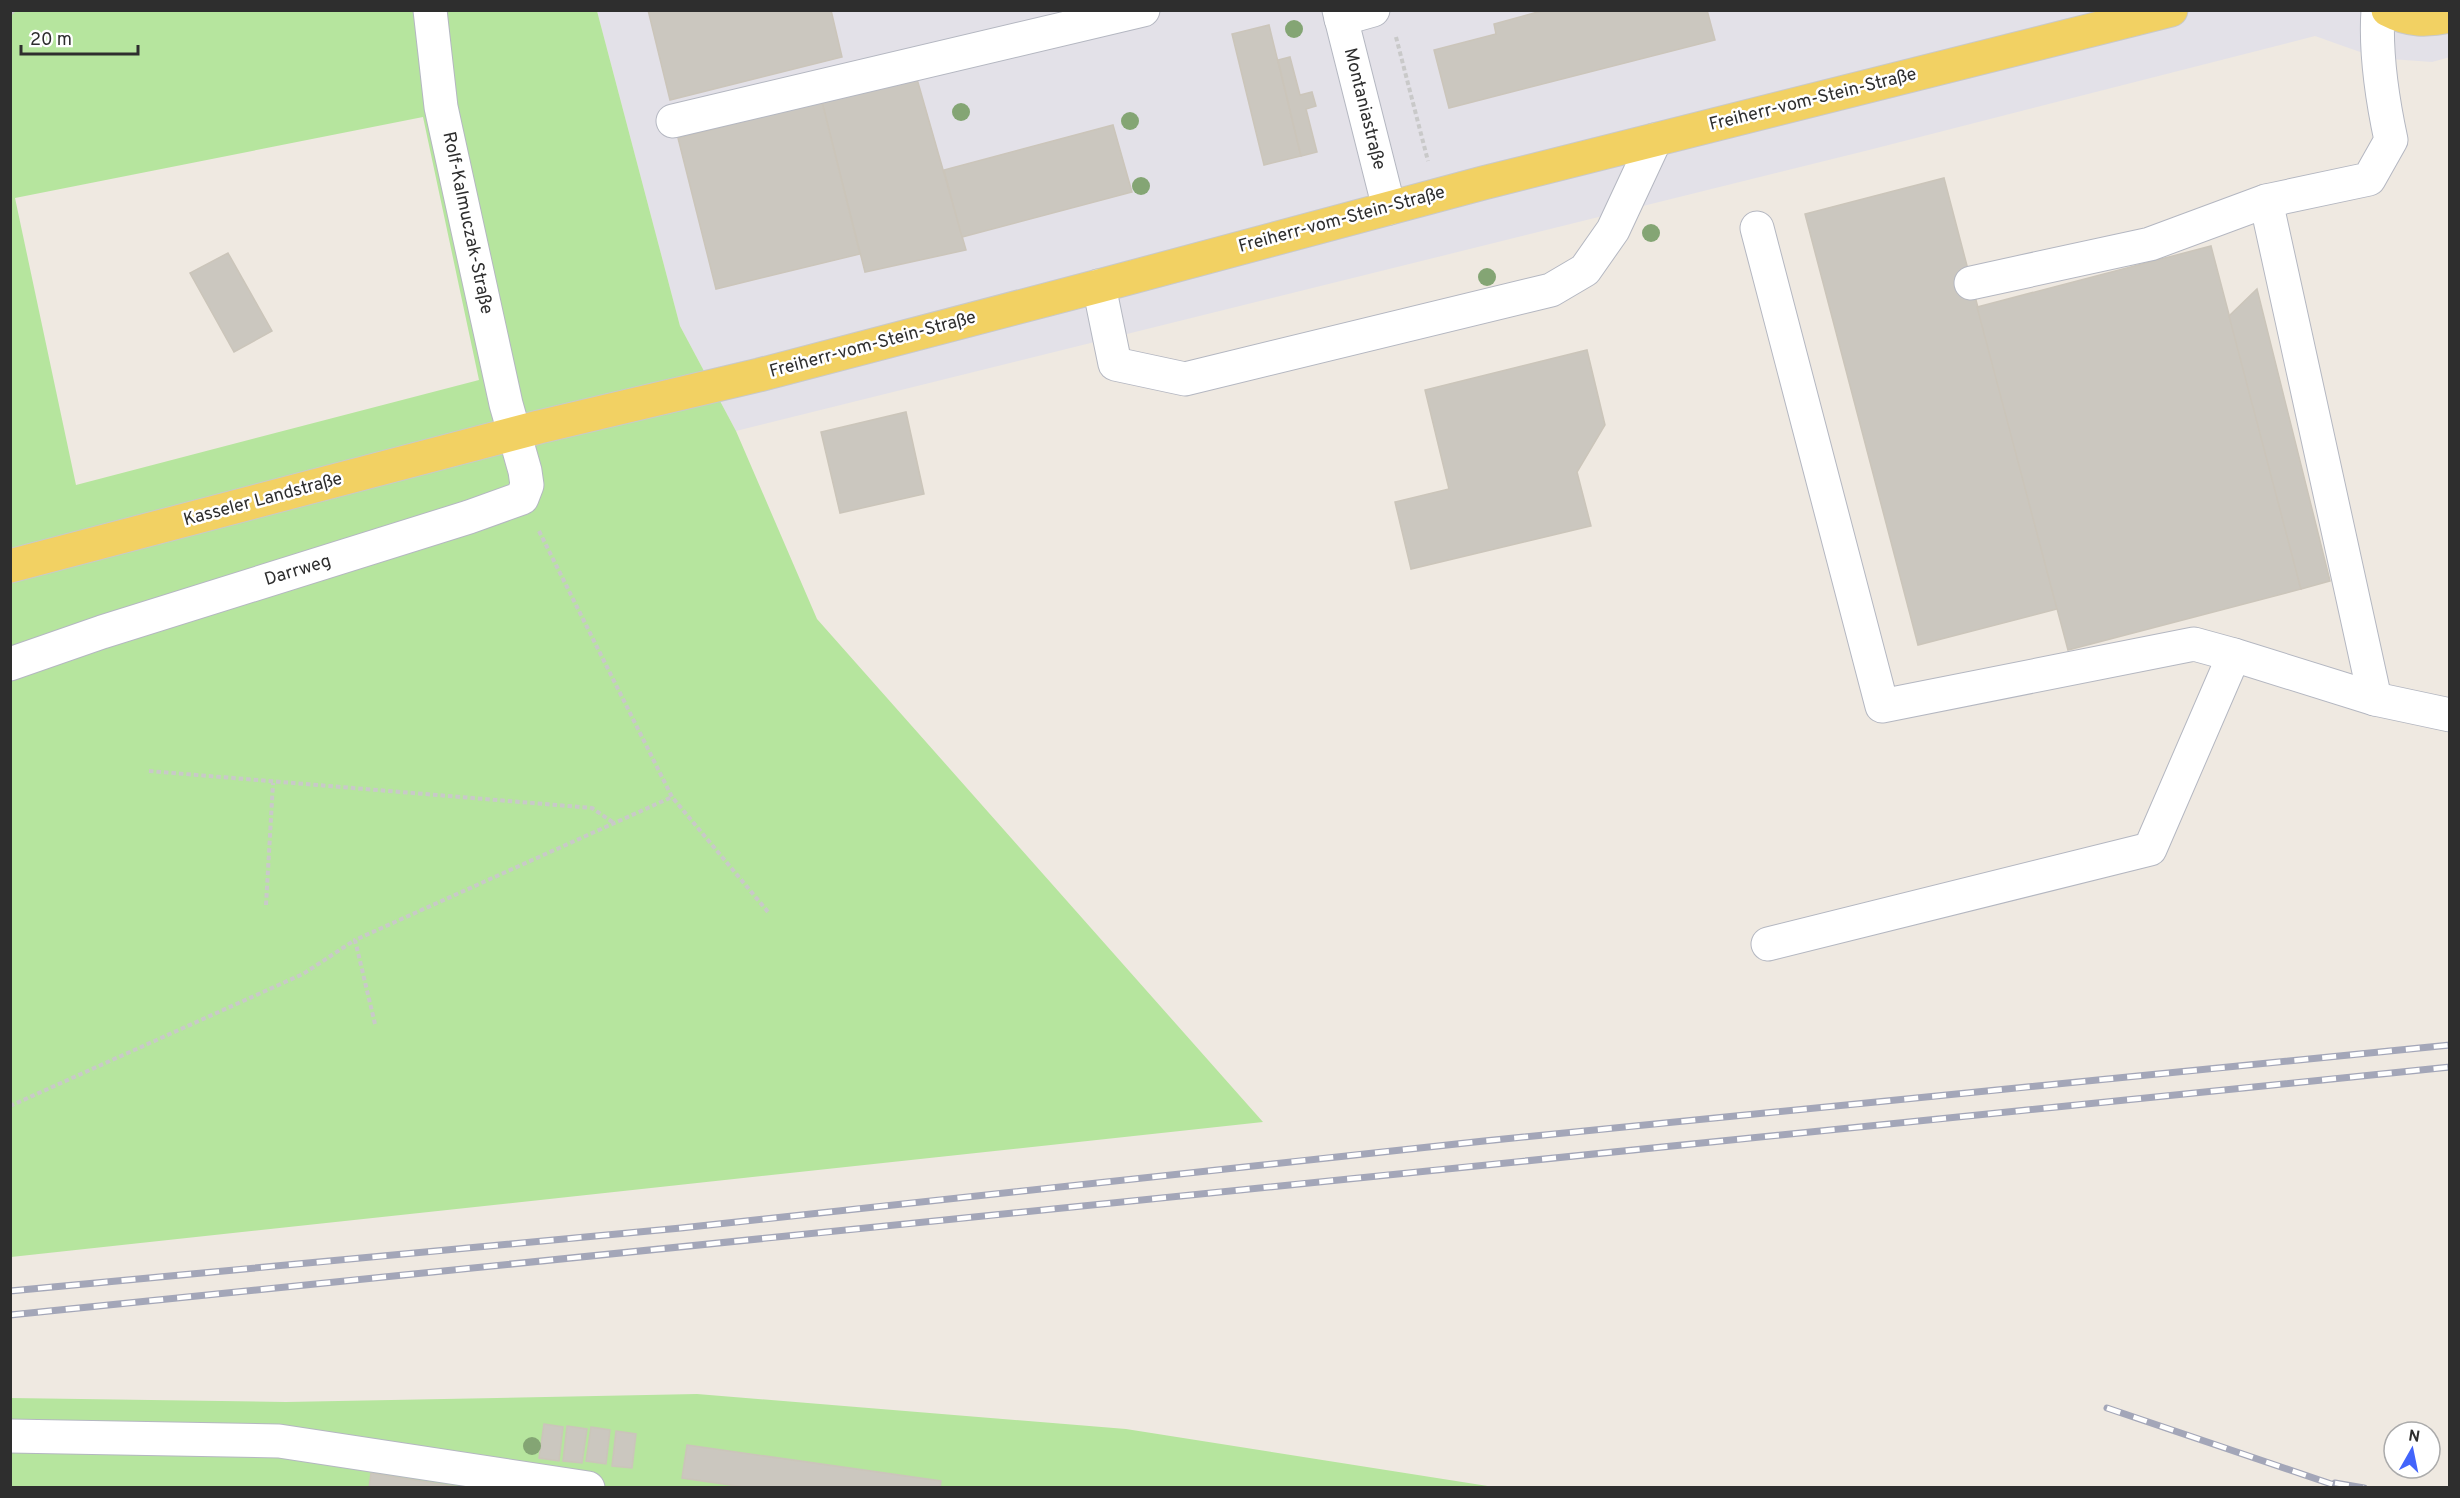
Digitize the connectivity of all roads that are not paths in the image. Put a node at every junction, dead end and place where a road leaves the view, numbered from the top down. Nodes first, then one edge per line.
1 (430, 10) edge
2 (1143, 10) edge
3 (2171, 10) edge
4 (2378, 10) edge
5 (2388, 10) edge
6 (1340, 15) edge
7 (2450, 16) edge
8 (1384, 21) edge
9 (673, 121) dead end
10 (1655, 140) junction
11 (2266, 201) junction
12 (1389, 208) junction
13 (1757, 228) dead end
14 (1971, 283) dead end
15 (1100, 286) junction
16 (515, 434) junction
17 (10, 566) edge
18 (2234, 655) junction
19 (10, 664) edge
20 (2374, 699) junction
21 (2450, 715) edge
22 (1768, 944) dead end
23 (10, 1436) edge
24 (588, 1488) edge

1 - 16 street, Rolf-Kalmuczak-Straße
2 - 9 street
3 - 10 main road, Freiherr-vom-Stein-Straße
4 - 11 street
5 - 7 main road
6 - 8 street
6 - 12 street, Montaniastraße
10 - 12 main road, Freiherr-vom-Stein-Straße
10 - 15 street
11 - 14 street
11 - 20 street
12 - 15 main road, Freiherr-vom-Stein-Straße
13 - 18 street
15 - 16 main road, Freiherr-vom-Stein-Straße
16 - 17 main road, Kasseler Landstraße
16 - 19 street, Darrweg
18 - 20 street
18 - 22 street
20 - 21 street
23 - 24 street

